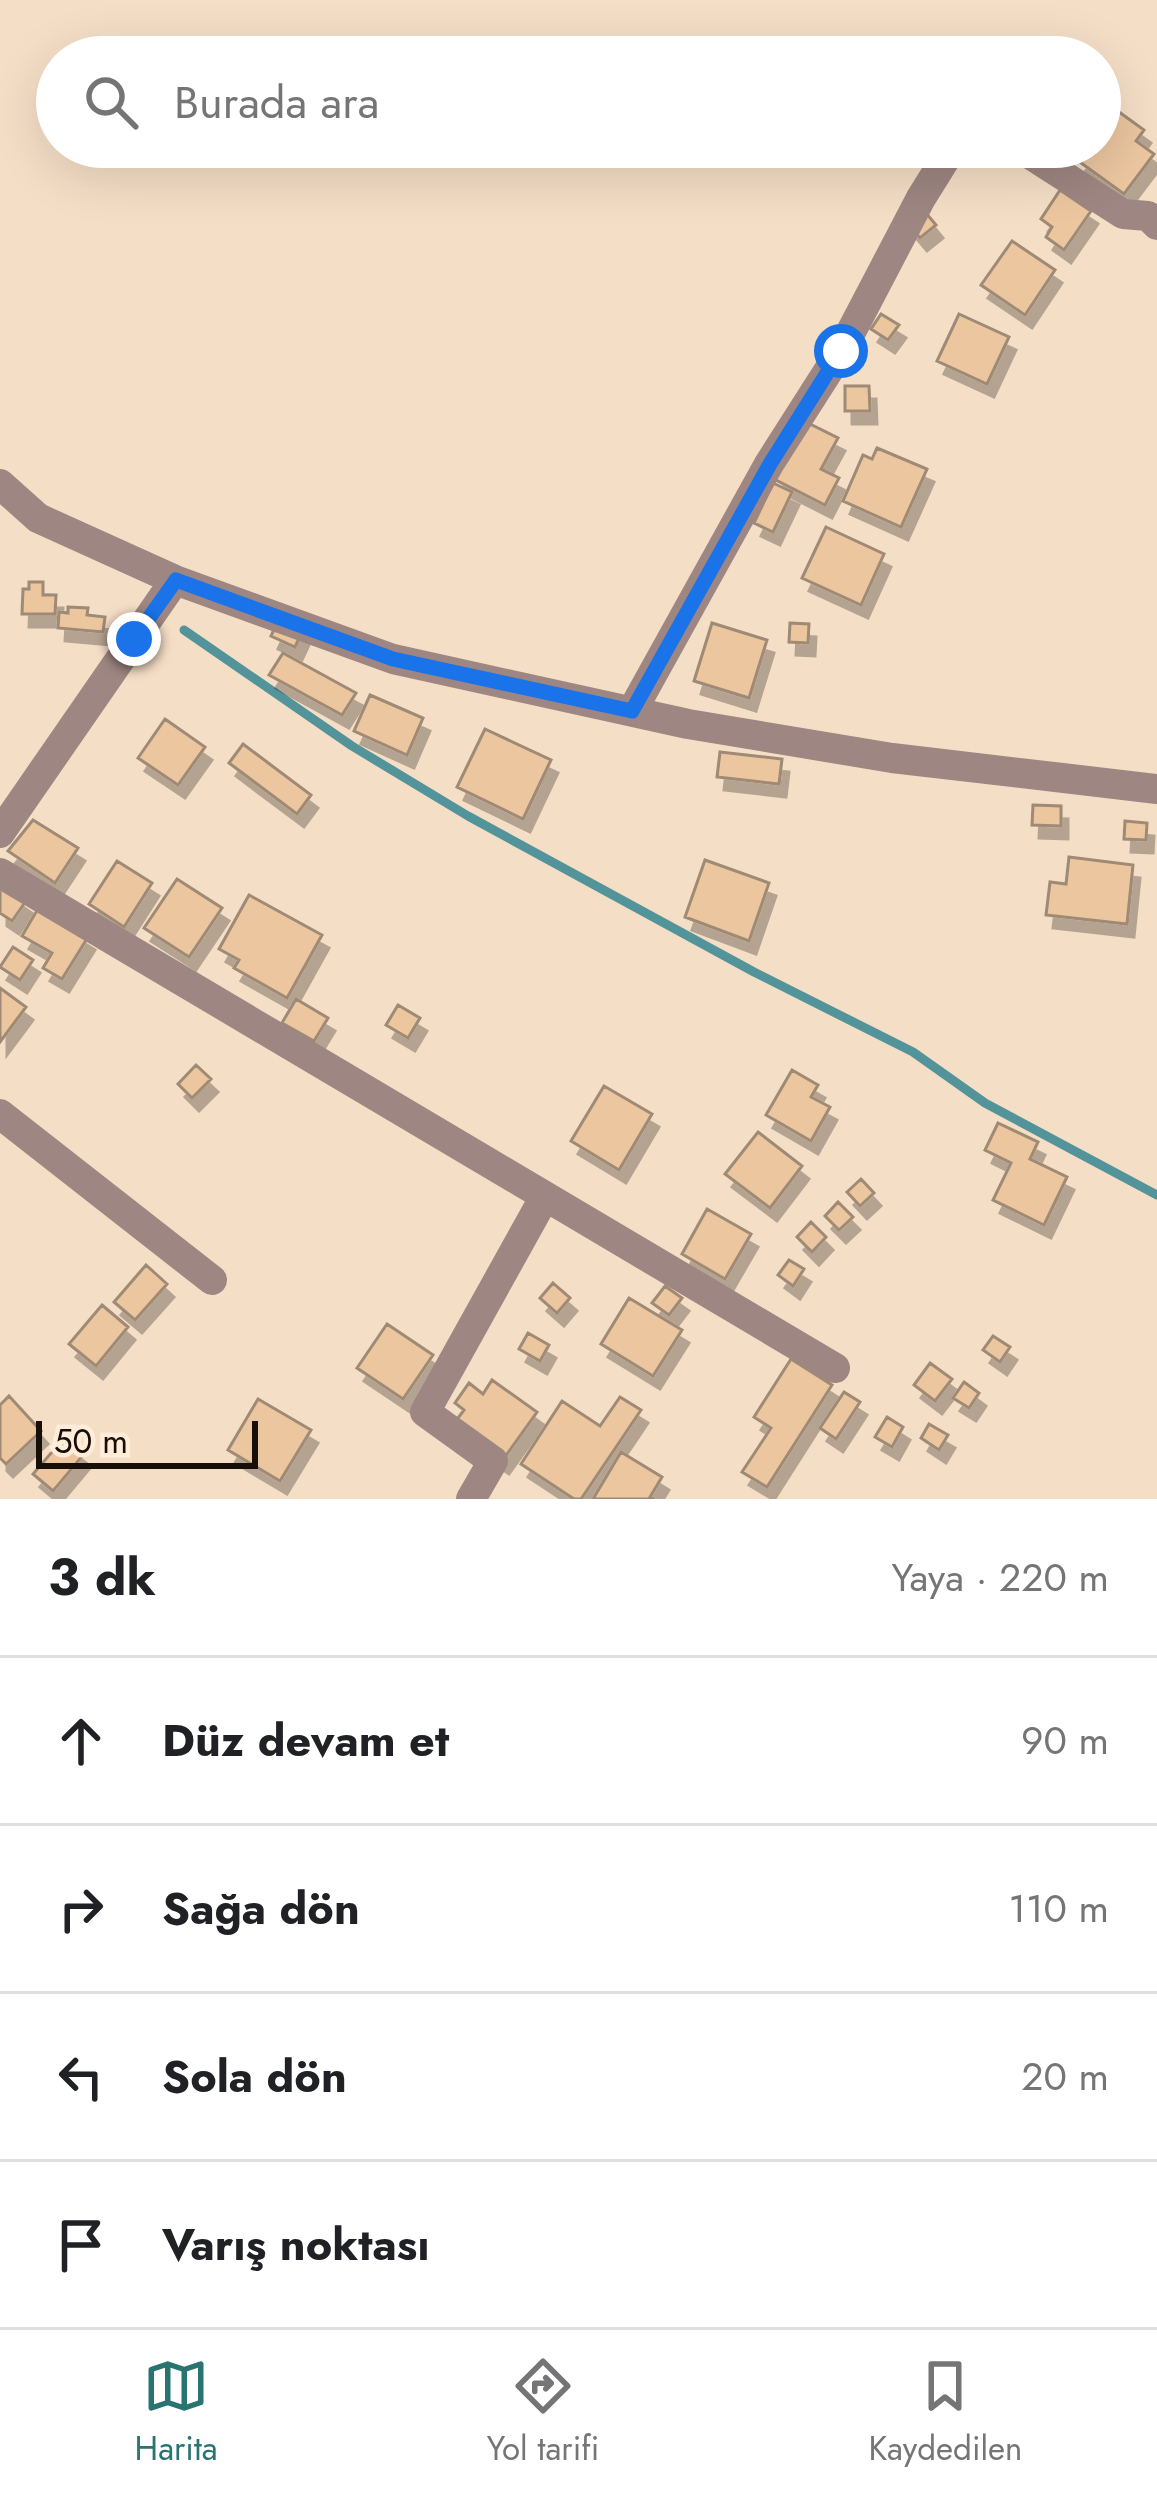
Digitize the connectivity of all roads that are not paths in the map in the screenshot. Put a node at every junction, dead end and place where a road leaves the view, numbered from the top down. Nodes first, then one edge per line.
1 (939, 168) edge
2 (1052, 168) edge
3 (1157, 189) edge
4 (1124, 214) junction
5 (1157, 225) edge
6 (0, 484) edge
7 (176, 580) junction
8 (632, 711) junction
9 (1157, 789) edge
10 (0, 833) edge
11 (0, 873) edge
12 (0, 1114) edge
13 (544, 1198) junction
14 (212, 1280) dead end
15 (835, 1368) dead end
16 (471, 1499) edge

1 - 8 street
2 - 4 street
3 - 4 street
4 - 5 street
6 - 7 street
7 - 8 street
7 - 10 street
8 - 9 street
11 - 13 street
12 - 14 street
13 - 15 street
13 - 16 street

